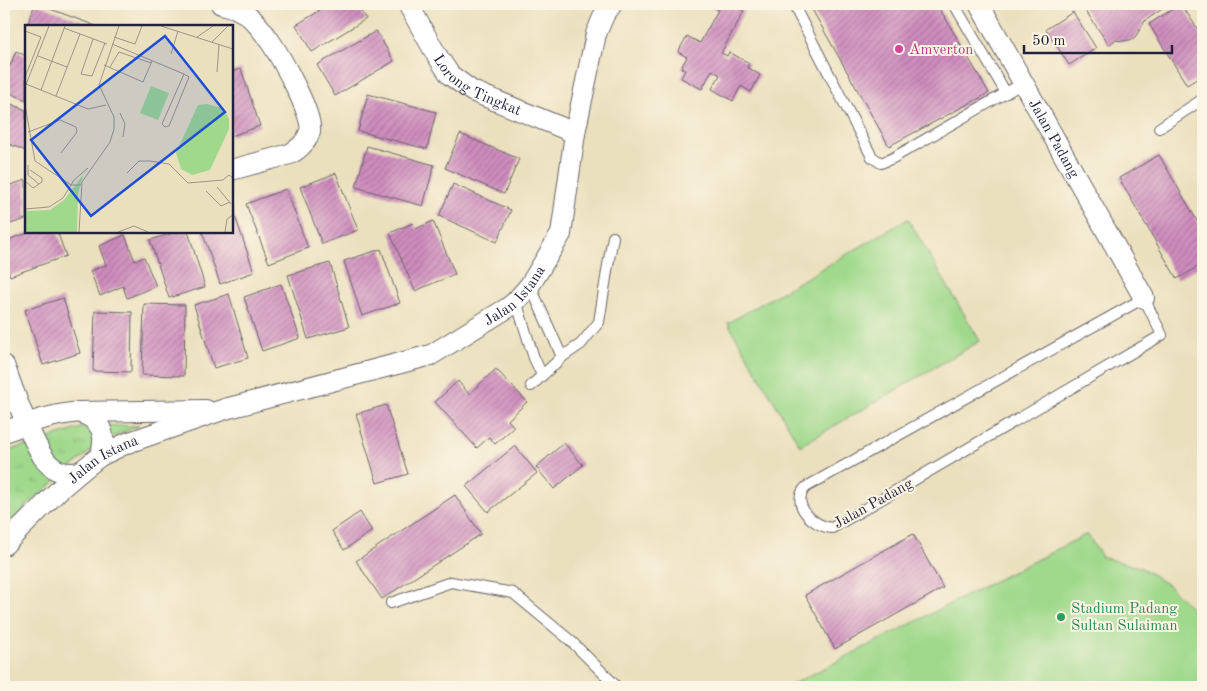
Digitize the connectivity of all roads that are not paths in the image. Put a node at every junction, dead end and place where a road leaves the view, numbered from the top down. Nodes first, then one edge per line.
1 (221, 4) edge
2 (408, 4) edge
3 (612, 4) edge
4 (793, 4) edge
5 (954, 4) edge
6 (979, 4) edge
7 (1015, 88) junction
8 (1203, 98) edge
9 (1159, 128) dead end
10 (575, 134) junction
11 (232, 170) edge
12 (614, 237) dead end
13 (530, 285) junction
14 (1144, 298) junction
15 (516, 301) junction
16 (562, 357) junction
17 (4, 365) edge
18 (542, 375) junction
19 (531, 386) dead end
20 (225, 409) junction
21 (78, 412) junction
22 (25, 423) junction
23 (4, 432) edge
24 (100, 456) junction
25 (80, 472) junction
26 (4, 545) edge
27 (391, 603) dead end
28 (617, 687) edge

1 - 11 street
2 - 10 street, Lorong Tingkat
3 - 10 street, Jalan Istana
4 - 7 lane
5 - 7 lane
6 - 7 street, Jalan Padang
7 - 14 street, Jalan Padang
8 - 9 lane
10 - 13 street, Jalan Istana
12 - 16 lane
13 - 15 street, Jalan Istana
13 - 16 lane
14 - 14 lane, Jalan Padang
15 - 18 lane
15 - 20 street, Jalan Istana
16 - 18 lane
17 - 22 street
18 - 19 lane
20 - 21 street, Jalan Istana
20 - 24 street, Jalan Istana
21 - 22 street, Jalan Istana
21 - 24 street
22 - 23 street, Jalan Istana
22 - 25 street
24 - 25 street, Jalan Istana
25 - 26 street, Jalan Istana
27 - 28 lane

